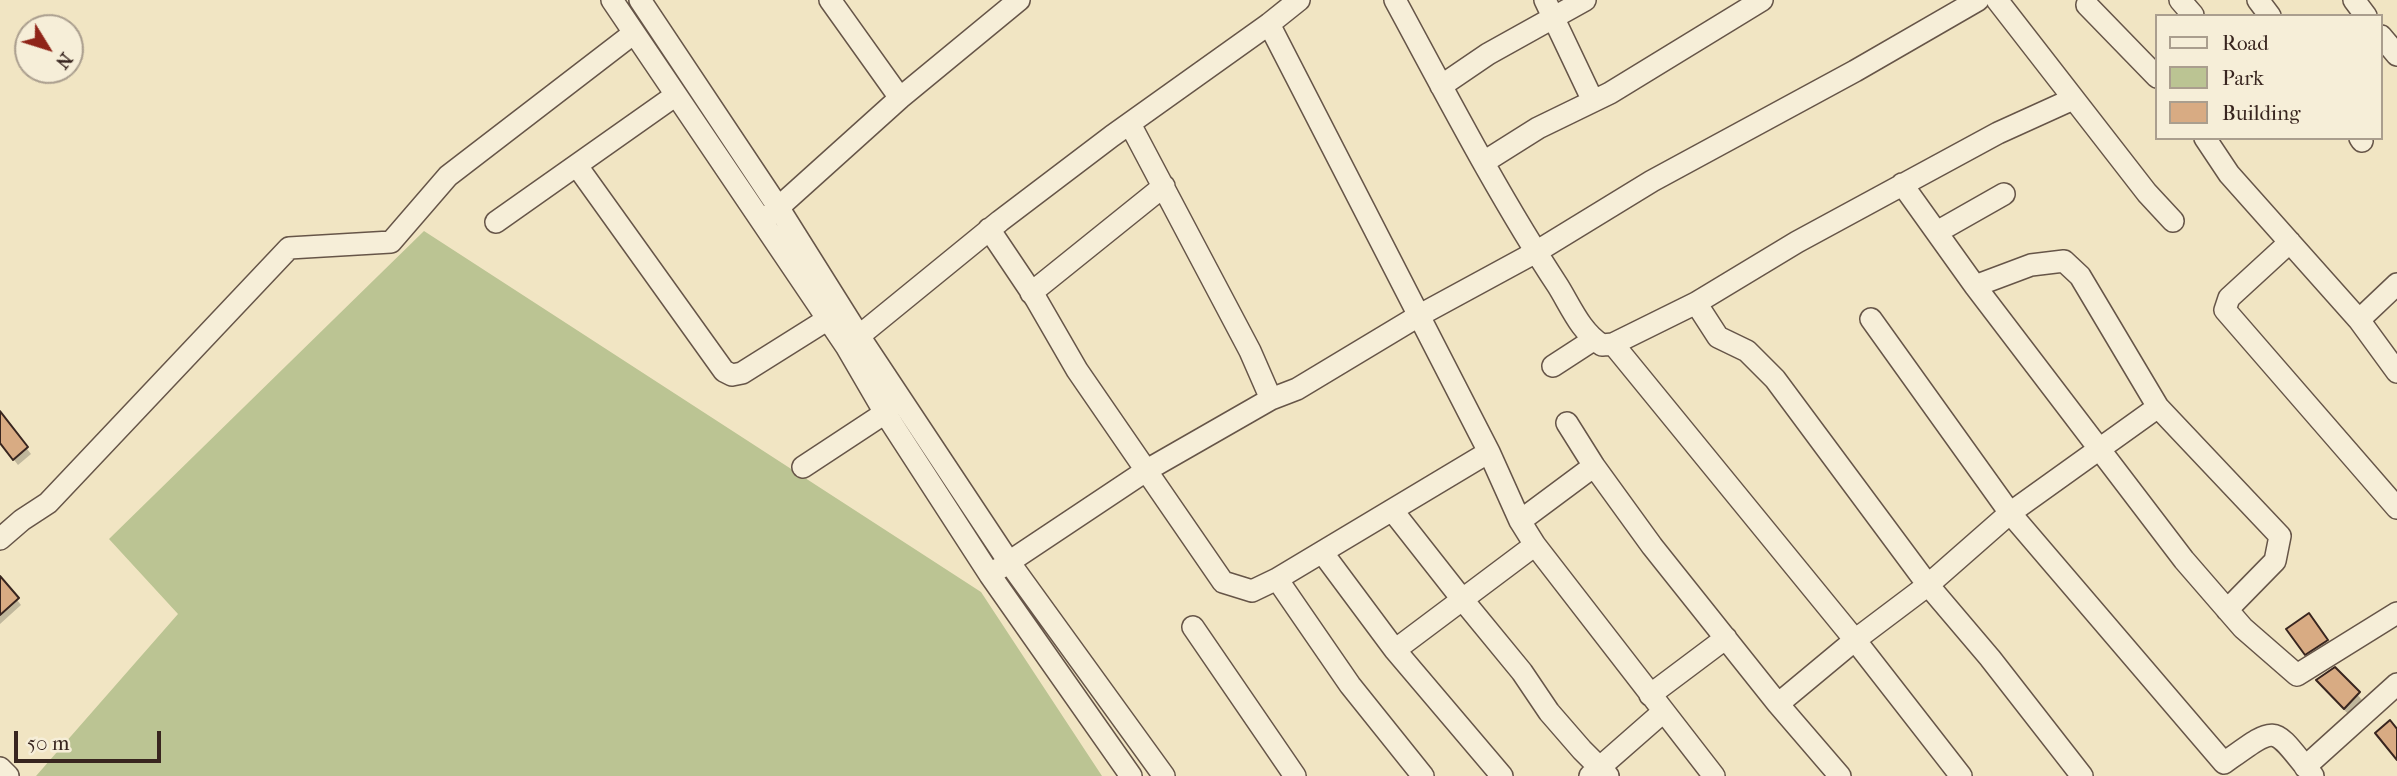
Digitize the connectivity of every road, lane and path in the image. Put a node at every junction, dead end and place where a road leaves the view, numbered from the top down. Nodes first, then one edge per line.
1 (612, 0) edge
2 (640, 0) edge
3 (830, 0) edge
4 (1299, 0) edge
5 (1395, 0) edge
6 (1585, 0) edge
7 (1762, 0) edge
8 (1978, 0) edge
9 (1997, 0) edge
10 (2180, 0) edge
11 (1006, 4) edge
12 (2087, 5) dead end
13 (1550, 9) edge
14 (2192, 14) edge
15 (1269, 24) junction
16 (634, 33) junction
17 (2383, 38) edge
18 (2397, 55) edge
19 (2156, 76) edge
20 (1441, 86) junction
21 (676, 95) junction
22 (900, 98) junction
23 (2074, 99) junction
24 (1593, 101) junction
25 (1130, 124) junction
26 (2206, 140) edge
27 (1484, 162) junction
28 (577, 166) junction
29 (1902, 184) junction
30 (1164, 186) junction
31 (2004, 194) dead end
32 (770, 214) junction
33 (2173, 221) dead end
34 (496, 222) dead end
35 (989, 229) junction
36 (1937, 232) junction
37 (2290, 242) junction
38 (1536, 252) junction
39 (2397, 284) edge
40 (1975, 286) junction
41 (1031, 293) junction
42 (1696, 303) junction
43 (1420, 314) junction
44 (828, 318) junction
45 (1871, 319) dead end
46 (2358, 320) junction
47 (852, 341) junction
48 (1603, 342) junction
49 (1553, 366) dead end
50 (2397, 372) edge
51 (1271, 399) junction
52 (2158, 407) junction
53 (885, 413) junction
54 (1567, 423) dead end
55 (2098, 450) junction
56 (1489, 452) junction
57 (1594, 466) junction
58 (803, 467) dead end
59 (1147, 470) junction
60 (2397, 508) edge
61 (1392, 510) junction
62 (2010, 513) junction
63 (1520, 521) junction
64 (0, 539) edge
65 (1535, 545) junction
66 (1322, 552) junction
67 (1009, 562) junction
68 (990, 575) junction
69 (1278, 579) junction
70 (1928, 585) junction
71 (1462, 600) junction
72 (2227, 610) junction
73 (2397, 612) edge
74 (1193, 627) dead end
75 (1726, 638) junction
76 (1855, 640) junction
77 (1395, 650) junction
78 (2397, 684) edge
79 (1657, 704) junction
80 (1778, 704) junction
81 (0, 768) edge
82 (2309, 771) edge
83 (1599, 773) edge
84 (8, 776) edge
85 (1131, 776) edge
86 (1164, 776) edge
87 (1295, 776) edge
88 (1423, 776) edge
89 (1502, 776) edge
90 (1714, 776) edge
91 (1840, 776) edge
92 (1961, 776) edge
93 (2082, 776) edge

1 - 16 street
2 - 32 street
3 - 22 street
4 - 15 street
5 - 20 street
6 - 13 street
7 - 24 street
8 - 38 street
9 - 23 street
10 - 14 street
11 - 22 street
12 - 19 street
13 - 20 street
13 - 24 street
15 - 25 street
15 - 43 street
16 - 21 street
16 - 64 street
17 - 18 street
20 - 27 street
21 - 28 street
21 - 32 street
22 - 32 street
23 - 29 street
23 - 33 street
24 - 27 street
25 - 30 street
25 - 35 street
26 - 37 street
27 - 38 street
28 - 34 street
28 - 44 street
29 - 36 street
29 - 42 street
30 - 41 street
30 - 51 street
31 - 36 street
32 - 44 street
32 - 47 street
35 - 41 street
35 - 47 street
36 - 40 street
37 - 46 street
37 - 60 street
38 - 43 street
38 - 48 street
39 - 46 street
40 - 52 street
40 - 55 street
41 - 59 street
42 - 48 street
42 - 70 street
43 - 51 street
43 - 56 street
44 - 47 street
45 - 62 street
46 - 50 street
47 - 53 street
47 - 67 street
48 - 49 street
48 - 76 street
51 - 59 street
52 - 55 street
52 - 72 street
53 - 58 street
53 - 68 street
54 - 57 street
55 - 62 street
55 - 72 street
56 - 61 street
56 - 63 street
57 - 63 street
57 - 75 street
59 - 67 street
59 - 69 street
61 - 66 street
61 - 71 street
62 - 70 street
62 - 82 street
63 - 65 street
65 - 71 street
65 - 79 street
66 - 69 street
66 - 77 street
67 - 68 street
67 - 86 street
68 - 85 street
69 - 88 street
70 - 76 street
70 - 93 street
71 - 77 street
71 - 83 street
72 - 73 street
74 - 87 street
75 - 79 street
75 - 80 street
76 - 80 street
76 - 92 street
77 - 89 street
78 - 82 street
79 - 83 street
79 - 90 street
80 - 91 street
81 - 84 street

